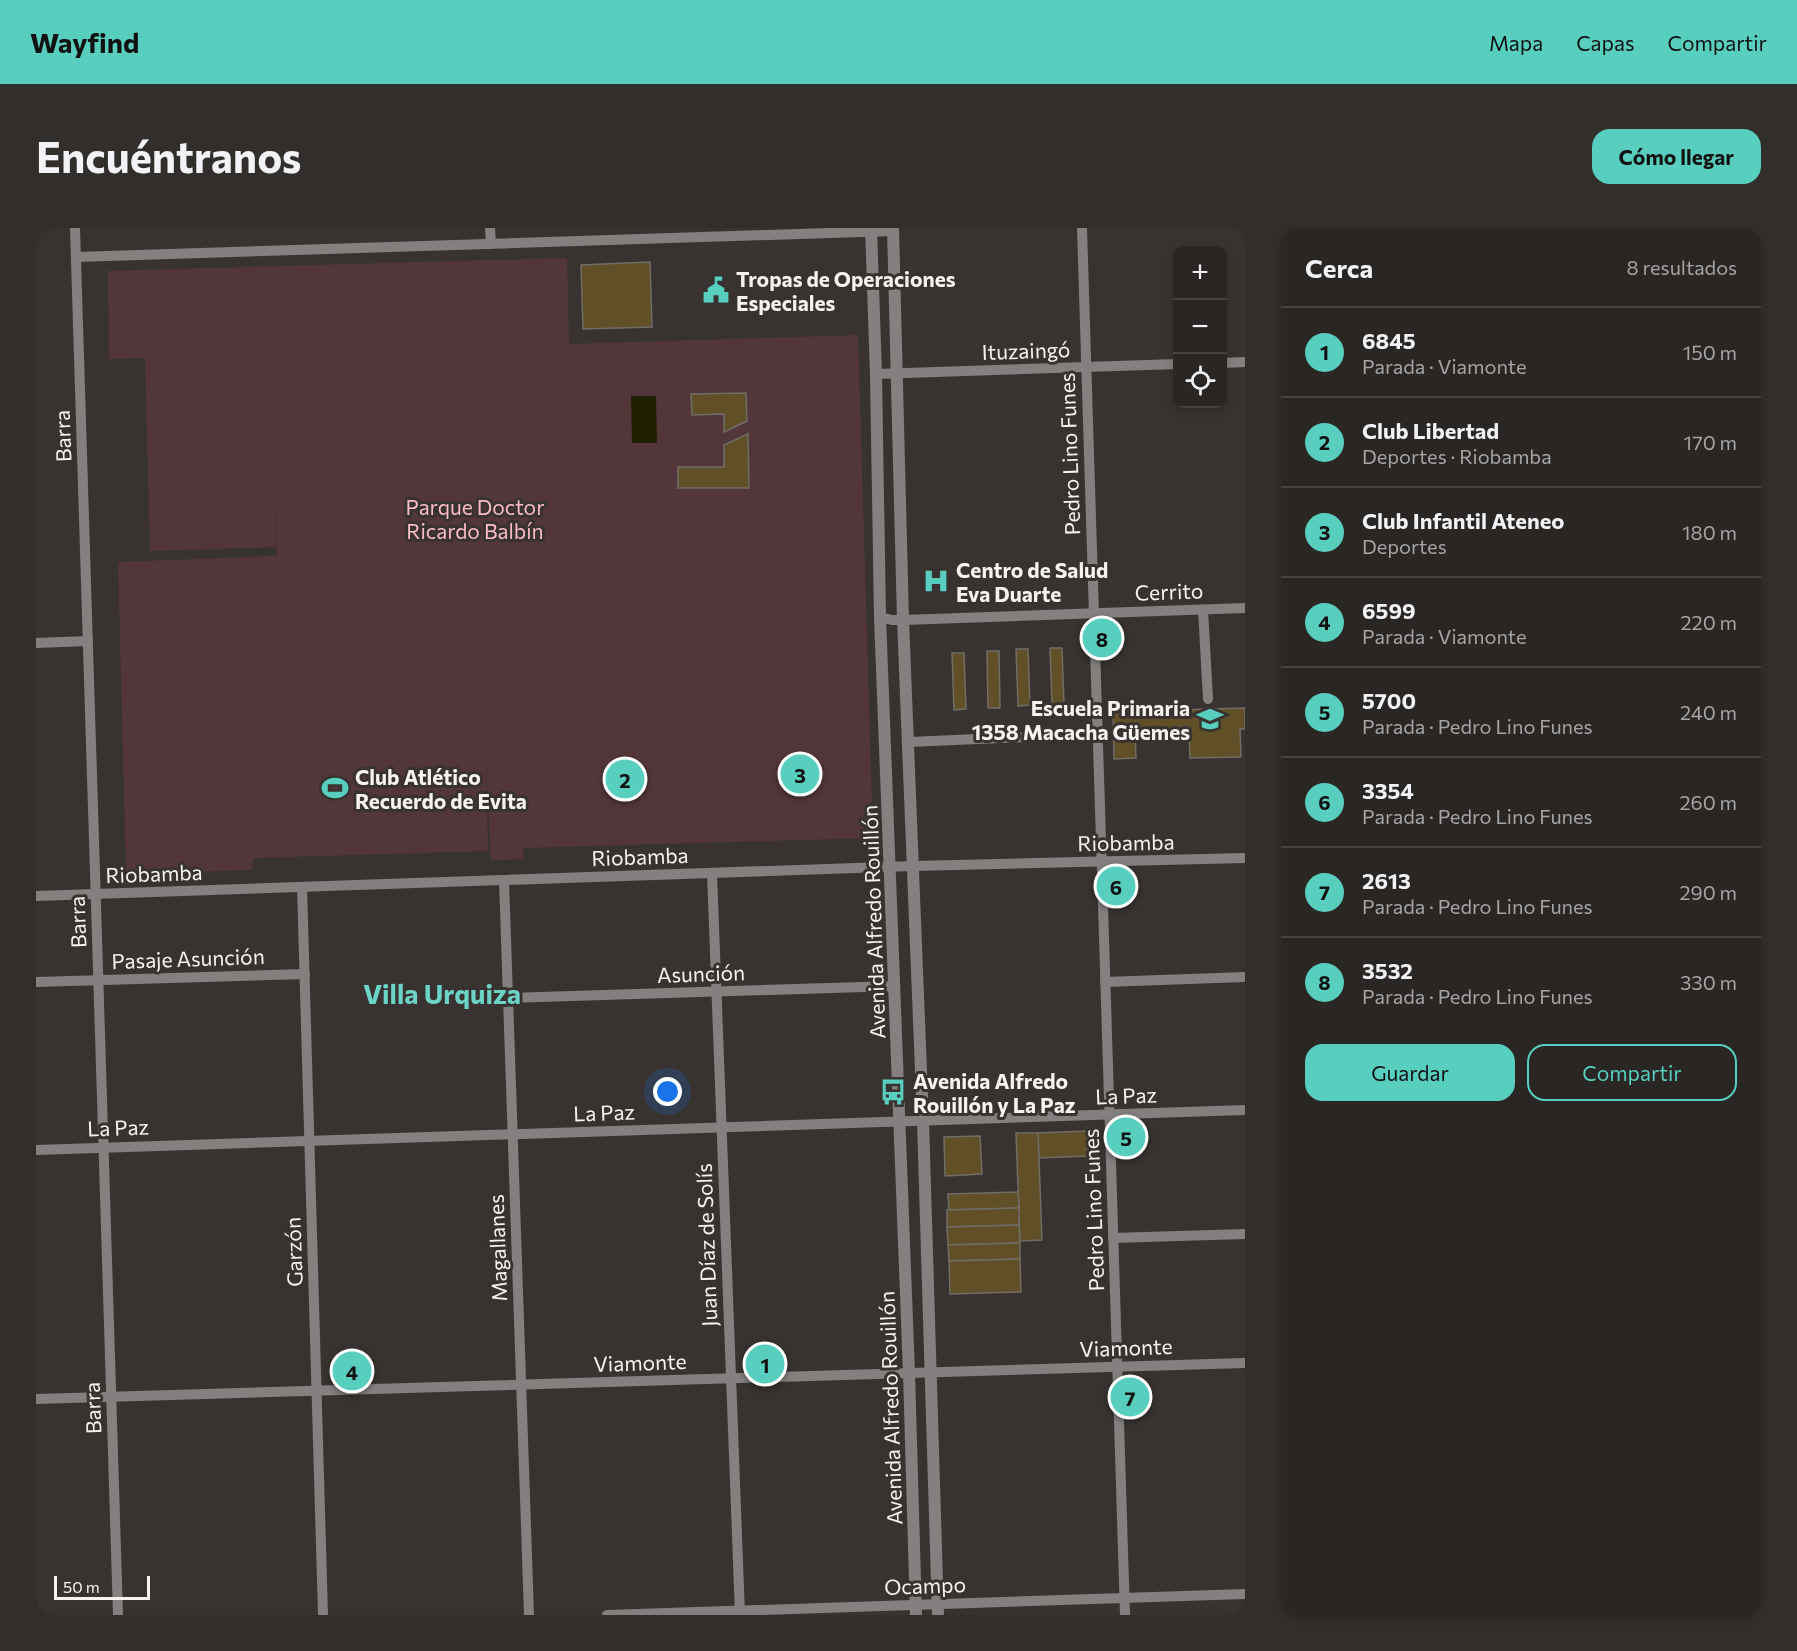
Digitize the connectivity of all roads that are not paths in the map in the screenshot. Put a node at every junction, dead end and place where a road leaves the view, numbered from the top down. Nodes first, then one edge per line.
1 (75, 228) edge
2 (490, 228) edge
3 (1082, 228) edge
4 (871, 230) edge
5 (893, 230) edge
6 (491, 244) junction
7 (76, 258) junction
8 (1245, 362) edge
9 (1227, 363) edge
10 (1173, 364) edge
11 (1086, 368) junction
12 (876, 374) junction
13 (897, 374) junction
14 (1245, 608) edge
15 (1203, 610) junction
16 (1093, 614) junction
17 (880, 617) junction
18 (903, 620) junction
19 (88, 641) junction
20 (36, 643) edge
21 (1208, 699) dead end
22 (1097, 734) junction
23 (909, 742) junction
24 (1245, 858) edge
25 (1101, 862) junction
26 (902, 867) junction
27 (712, 873) junction
28 (504, 880) junction
29 (302, 887) junction
30 (96, 894) junction
31 (36, 896) edge
32 (305, 974) junction
33 (1245, 977) edge
34 (98, 980) junction
35 (36, 982) edge
36 (1105, 982) junction
37 (894, 986) junction
38 (716, 992) junction
39 (508, 998) junction
40 (1245, 1110) edge
41 (1109, 1115) junction
42 (923, 1121) junction
43 (899, 1122) junction
44 (721, 1128) junction
45 (513, 1134) junction
46 (309, 1141) junction
47 (104, 1147) junction
48 (36, 1150) edge
49 (1245, 1234) edge
50 (1113, 1238) junction
51 (1245, 1363) edge
52 (1117, 1367) junction
53 (932, 1372) junction
54 (909, 1373) junction
55 (731, 1378) junction
56 (521, 1385) junction
57 (317, 1391) junction
58 (111, 1397) junction
59 (36, 1399) edge
60 (1245, 1594) edge
61 (1125, 1598) junction
62 (916, 1610) edge
63 (938, 1610) edge
64 (739, 1613) edge
65 (118, 1615) edge
66 (323, 1615) edge
67 (529, 1615) edge
68 (607, 1615) edge
69 (1125, 1615) edge

1 - 7 street, Barra
2 - 6 street
3 - 11 street, Pedro Lino Funes
4 - 5 street
4 - 6 street
4 - 12 street, Avenida Alfredo Rouillón
5 - 13 street, Avenida Alfredo Rouillón
6 - 7 street
7 - 19 street, Barra
8 - 9 street
10 - 11 street, Ituzaingó
11 - 13 street, Ituzaingó
11 - 16 street, Pedro Lino Funes
12 - 13 street, Ituzaingó
12 - 17 street, Avenida Alfredo Rouillón
13 - 18 street, Avenida Alfredo Rouillón
14 - 15 street, Cerrito
15 - 16 street, Cerrito
15 - 21 street
16 - 18 street, Cerrito
16 - 22 street, Pedro Lino Funes
17 - 18 street, Cerrito
17 - 26 street, Avenida Alfredo Rouillón
18 - 23 street, Avenida Alfredo Rouillón
19 - 20 street
19 - 30 street, Barra
22 - 23 street
22 - 25 street, Pedro Lino Funes
23 - 26 street, Avenida Alfredo Rouillón
24 - 25 street, Riobamba
25 - 26 street, Riobamba
25 - 36 street, Pedro Lino Funes
26 - 27 street, Riobamba
26 - 37 street, Avenida Alfredo Rouillón
26 - 42 street, Avenida Alfredo Rouillón
27 - 28 street, Riobamba
27 - 38 street, Juan Díaz de Solís
28 - 29 street, Riobamba
28 - 39 street, Magallanes
29 - 30 street, Riobamba
29 - 32 street, Garzón
30 - 31 street, Riobamba
30 - 34 street, Barra
32 - 34 street, Pasaje Asunción
32 - 46 street, Garzón
33 - 36 street
34 - 35 street, Pasaje Asunción
34 - 47 street, Barra
36 - 41 street, Pedro Lino Funes
37 - 38 street, Asunción
37 - 43 street, Avenida Alfredo Rouillón
38 - 39 street, Asunción
38 - 44 street, Juan Díaz de Solís
39 - 45 street, Magallanes
40 - 41 street, La Paz
41 - 42 street, La Paz
41 - 50 street, Pedro Lino Funes
42 - 43 street, La Paz
42 - 53 street, Avenida Alfredo Rouillón
43 - 44 street, La Paz
43 - 54 street, Avenida Alfredo Rouillón
44 - 45 street, La Paz
44 - 55 street, Juan Díaz de Solís
45 - 46 street, La Paz
45 - 56 street, Magallanes
46 - 47 street, La Paz
46 - 57 street, Garzón
47 - 48 street, La Paz
47 - 58 street, Barra
49 - 50 street
50 - 52 street, Pedro Lino Funes
51 - 52 street, Viamonte
52 - 53 street, Viamonte
52 - 61 street, Pedro Lino Funes
53 - 54 street, Viamonte
53 - 63 street, Avenida Alfredo Rouillón
54 - 55 street, Viamonte
54 - 62 street, Avenida Alfredo Rouillón
55 - 56 street, Viamonte
55 - 64 street, Juan Díaz de Solís
56 - 57 street, Viamonte
56 - 67 street, Magallanes
57 - 58 street, Viamonte
57 - 66 street, Garzón
58 - 59 street, Viamonte
58 - 65 street, Barra
60 - 61 street, Ocampo
61 - 63 street, Ocampo
61 - 69 street, Pedro Lino Funes
62 - 63 street, Ocampo
62 - 64 street, Ocampo
64 - 68 street, Ocampo

